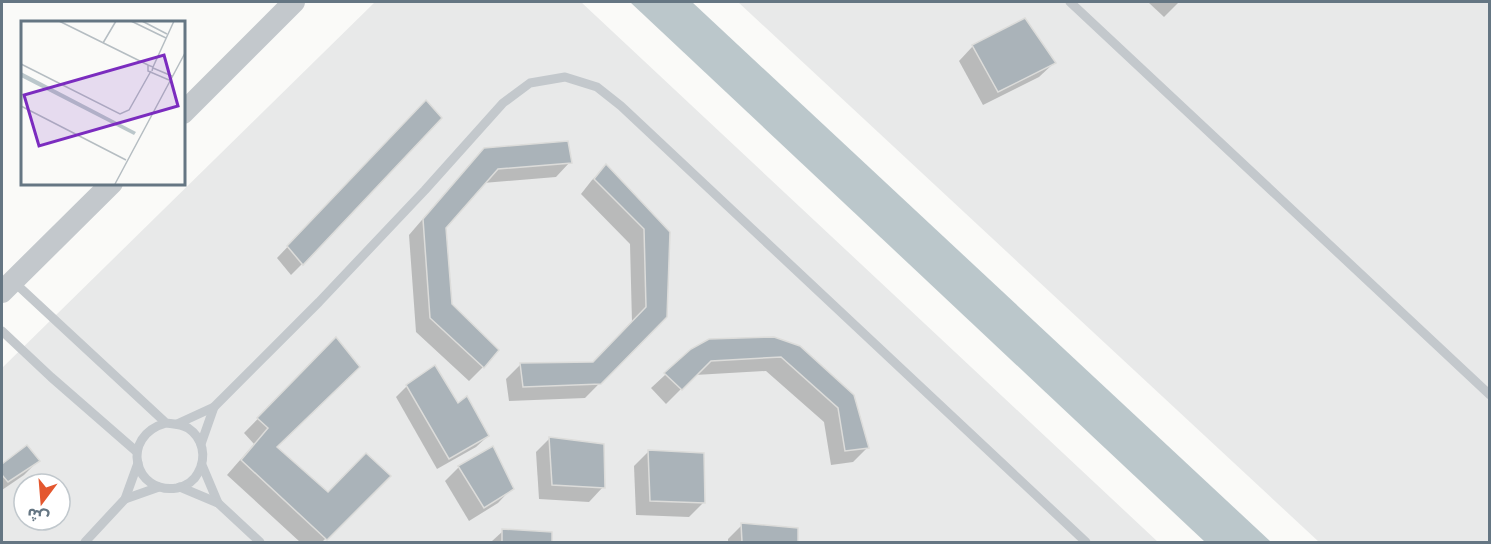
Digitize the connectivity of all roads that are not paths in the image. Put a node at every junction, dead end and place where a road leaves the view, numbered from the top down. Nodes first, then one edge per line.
1 (294, 2) edge
2 (1070, 2) edge
3 (184, 112) edge
4 (110, 184) edge
5 (7, 286) edge
6 (2, 331) edge
7 (1490, 395) edge
8 (214, 407) junction
9 (166, 423) junction
10 (177, 424) junction
11 (201, 444) junction
12 (137, 452) junction
13 (138, 463) junction
14 (202, 465) junction
15 (159, 487) junction
16 (180, 487) junction
17 (125, 499) junction
18 (218, 502) junction
19 (85, 543) edge
20 (260, 543) edge
21 (1086, 543) edge

1 - 3 street
2 - 7 lane
4 - 5 street
5 - 9 lane
6 - 12 lane
8 - 10 lane
8 - 11 lane
8 - 21 lane
9 - 10 lane
9 - 12 lane
10 - 11 lane
11 - 14 lane
12 - 13 lane
13 - 15 lane
13 - 17 lane
14 - 16 lane
14 - 18 lane
15 - 16 lane
15 - 17 lane
16 - 18 lane
17 - 19 lane
18 - 20 lane

